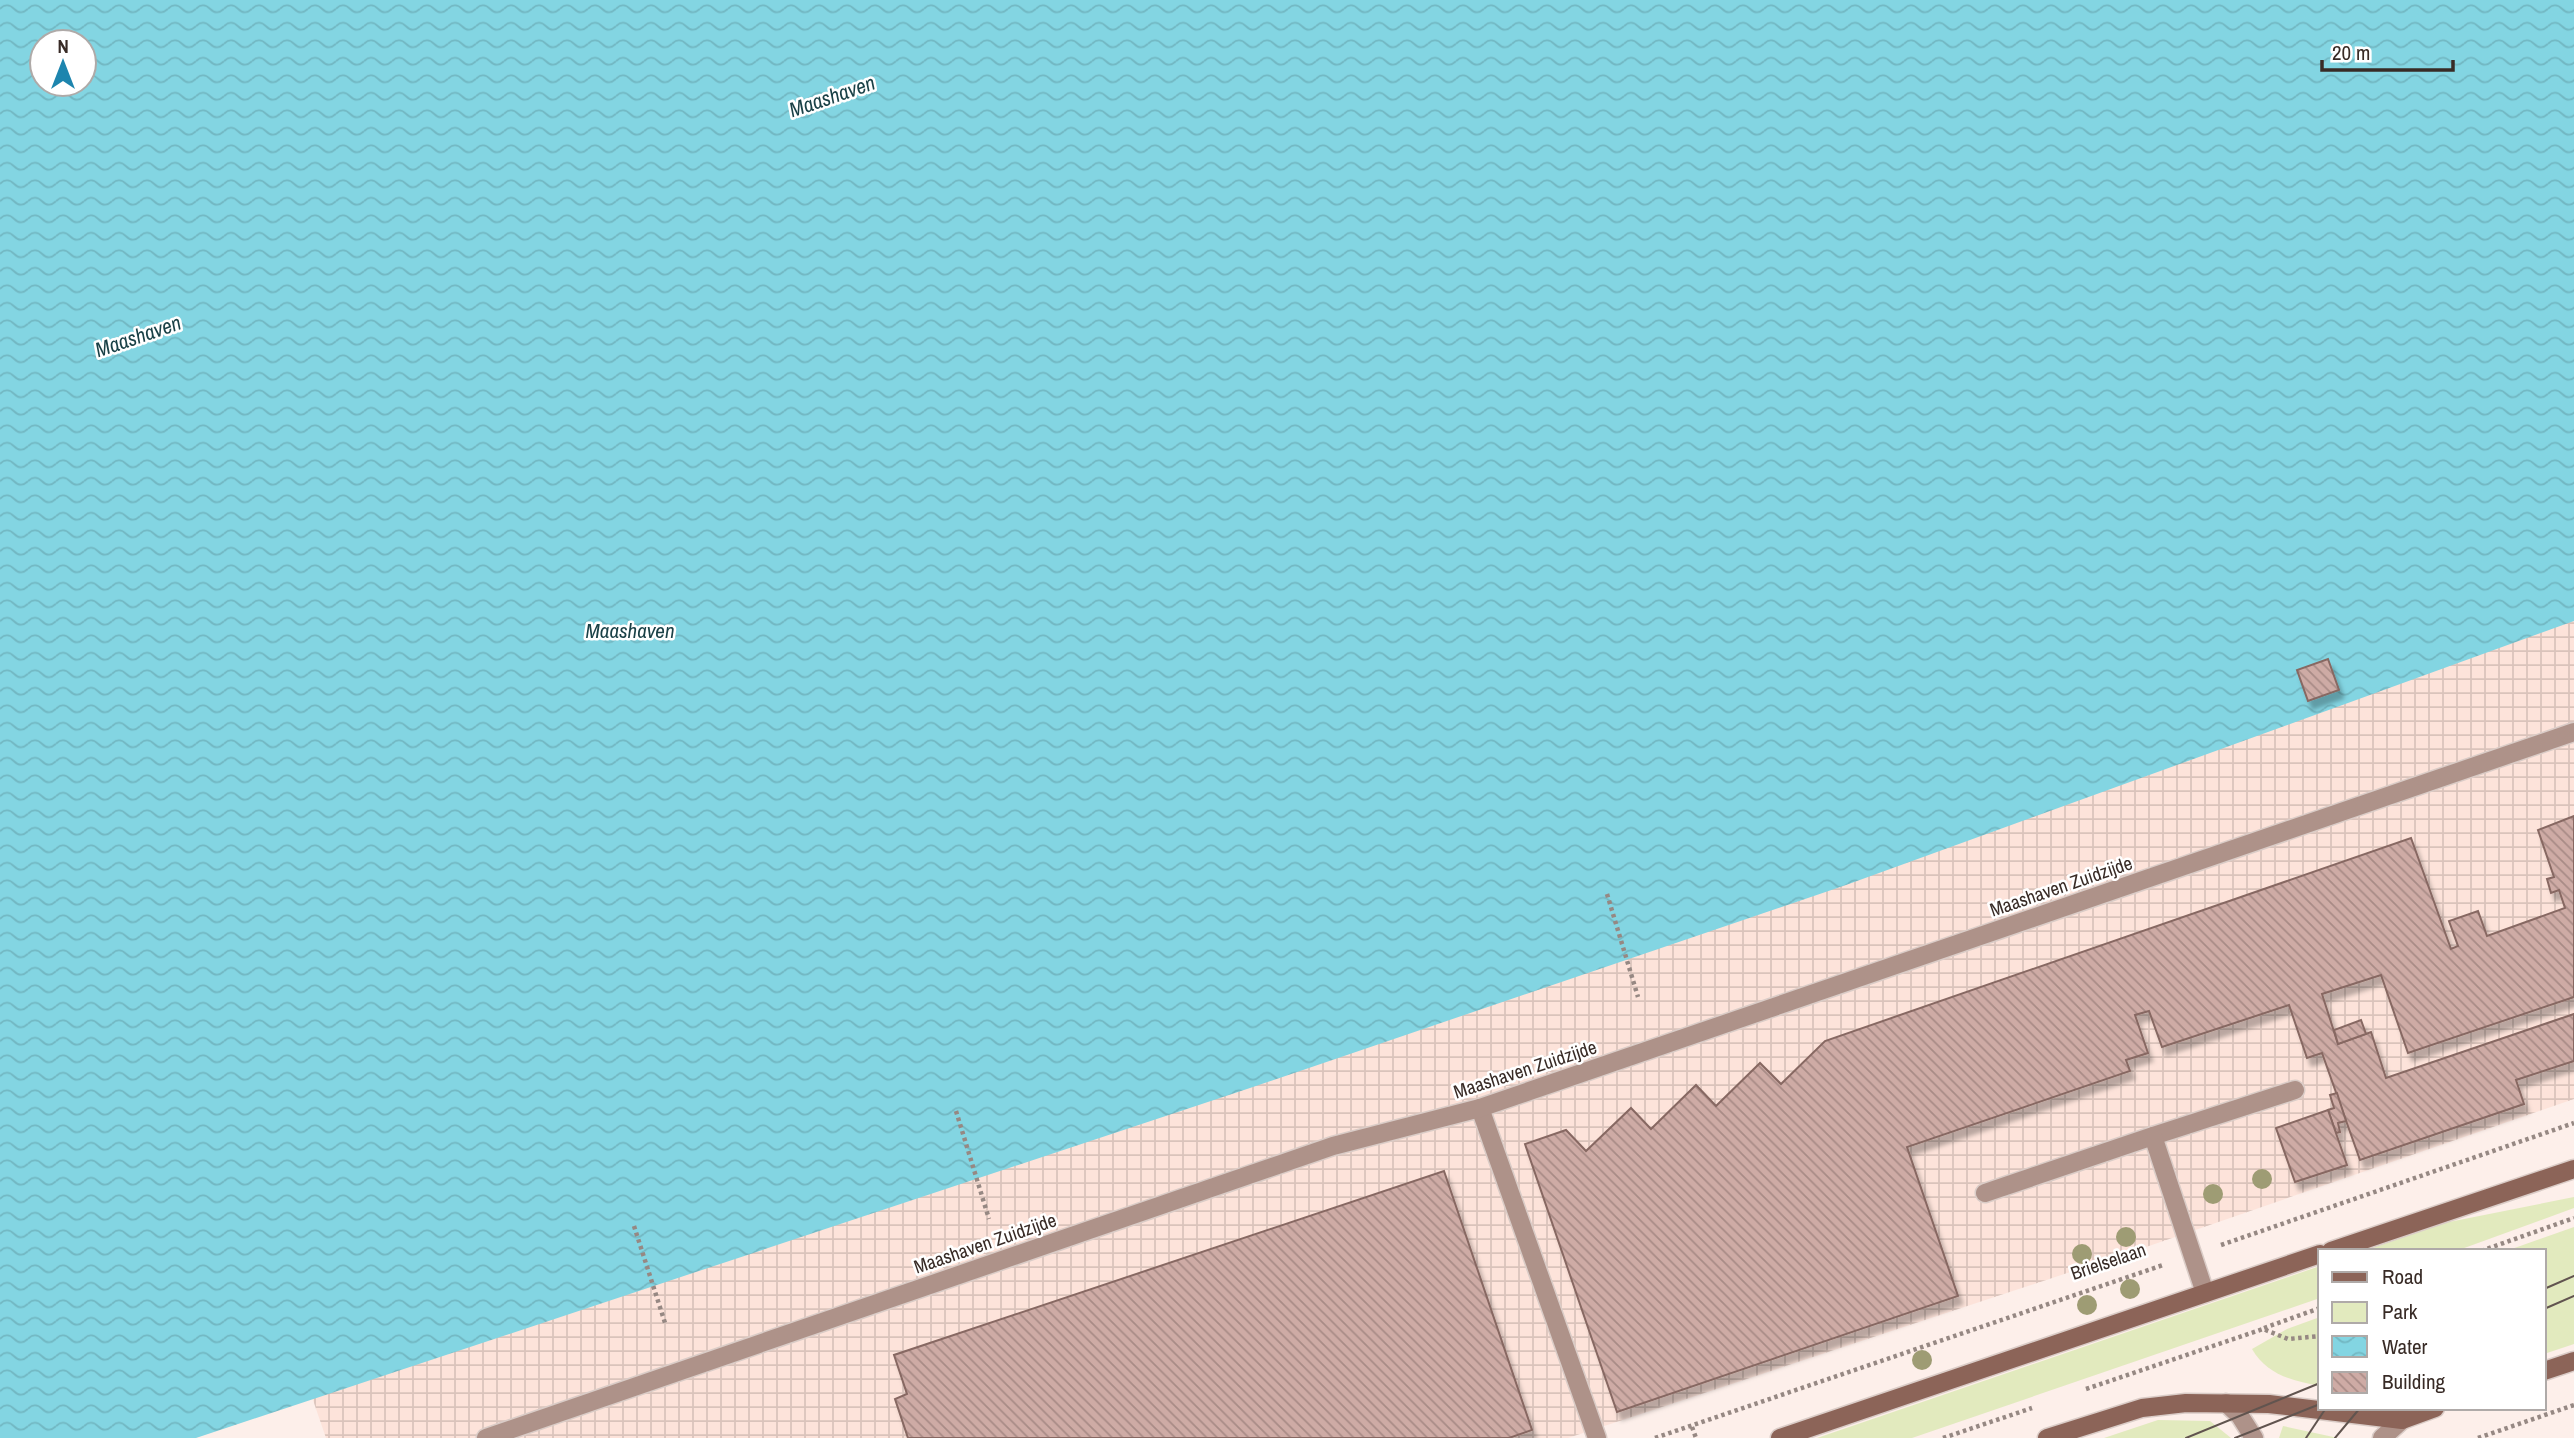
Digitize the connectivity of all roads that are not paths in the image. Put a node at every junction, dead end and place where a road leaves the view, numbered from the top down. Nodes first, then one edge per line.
1 (2574, 732) edge
2 (2295, 1090) dead end
3 (1480, 1108) junction
4 (2153, 1136) junction
5 (2574, 1169) edge
6 (1985, 1193) dead end
7 (2337, 1249) edge
8 (2318, 1255) edge
9 (2206, 1293) junction
10 (2574, 1361) edge
11 (2546, 1370) edge
12 (2226, 1403) junction
13 (2318, 1409) edge
14 (2326, 1410) edge
15 (2430, 1410) edge
16 (2402, 1420) junction
17 (486, 1438) edge
18 (1597, 1438) edge
19 (1780, 1438) edge
20 (2047, 1438) edge
21 (2254, 1438) edge
22 (2382, 1438) edge

1 - 3 street, Maashaven Zuidzijde
2 - 4 street
3 - 17 street, Maashaven Zuidzijde
3 - 18 street
4 - 6 street
4 - 9 street
5 - 7 main road
8 - 9 main road
9 - 19 main road
10 - 11 main road
12 - 13 main road
12 - 20 main road
12 - 21 street
14 - 16 main road
15 - 16 main road
16 - 22 street

